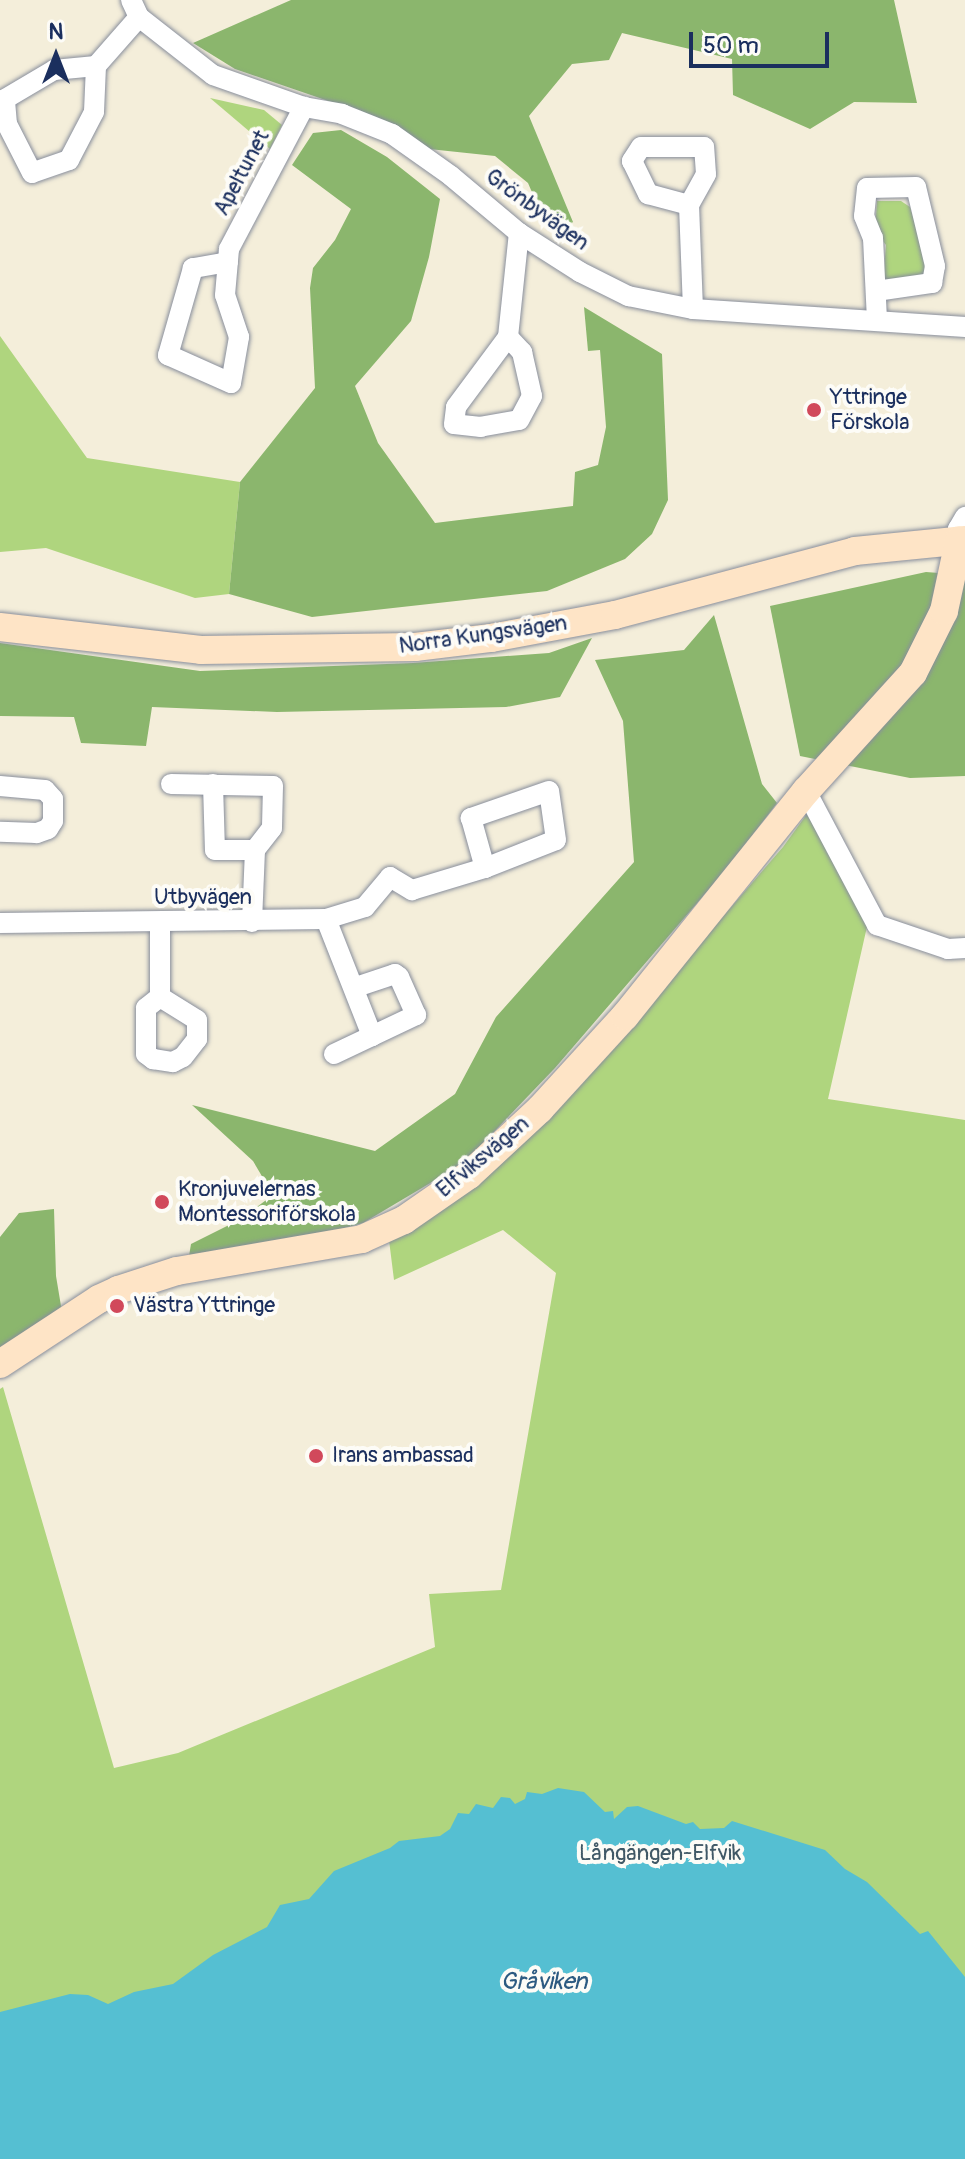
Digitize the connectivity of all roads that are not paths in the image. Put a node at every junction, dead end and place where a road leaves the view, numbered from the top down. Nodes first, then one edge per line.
1 (135, 9) edge
2 (96, 66) junction
3 (304, 107) junction
4 (689, 205) dead end
5 (519, 233) junction
6 (228, 262) junction
7 (876, 291) junction
8 (693, 309) junction
9 (877, 321) junction
10 (965, 327) edge
11 (508, 337) junction
12 (963, 533) edge
13 (0, 627) edge
14 (171, 784) dead end
15 (213, 784) junction
16 (0, 786) edge
17 (806, 791) junction
18 (0, 832) edge
19 (255, 850) junction
20 (485, 868) junction
21 (326, 919) junction
22 (160, 922) junction
23 (252, 922) junction
24 (0, 923) edge
25 (965, 948) edge
26 (356, 987) junction
27 (160, 997) dead end
28 (372, 1036) junction
29 (334, 1054) dead end
30 (0, 1364) edge

1 - 2 street
1 - 3 street, Grönbyvägen
2 - 2 street
3 - 5 street, Grönbyvägen
3 - 6 street, Apeltunet
4 - 8 street
5 - 8 street, Grönbyvägen
5 - 11 street
6 - 6 street, Apeltunet
7 - 7 street
7 - 9 street
8 - 9 street, Grönbyvägen
9 - 10 street, Grönbyvägen
11 - 11 street
12 - 13 street, Norra Kungsvägen
12 - 17 street, Elfviksvägen
14 - 15 street
15 - 19 street
15 - 19 street
16 - 18 street
17 - 25 street
17 - 30 street, Elfviksvägen
19 - 23 street
20 - 20 street
20 - 21 street, Utbyvägen
21 - 23 street, Utbyvägen
21 - 26 street
22 - 23 street, Utbyvägen
22 - 24 street, Utbyvägen
22 - 27 street
26 - 28 street
26 - 28 street
28 - 29 street

